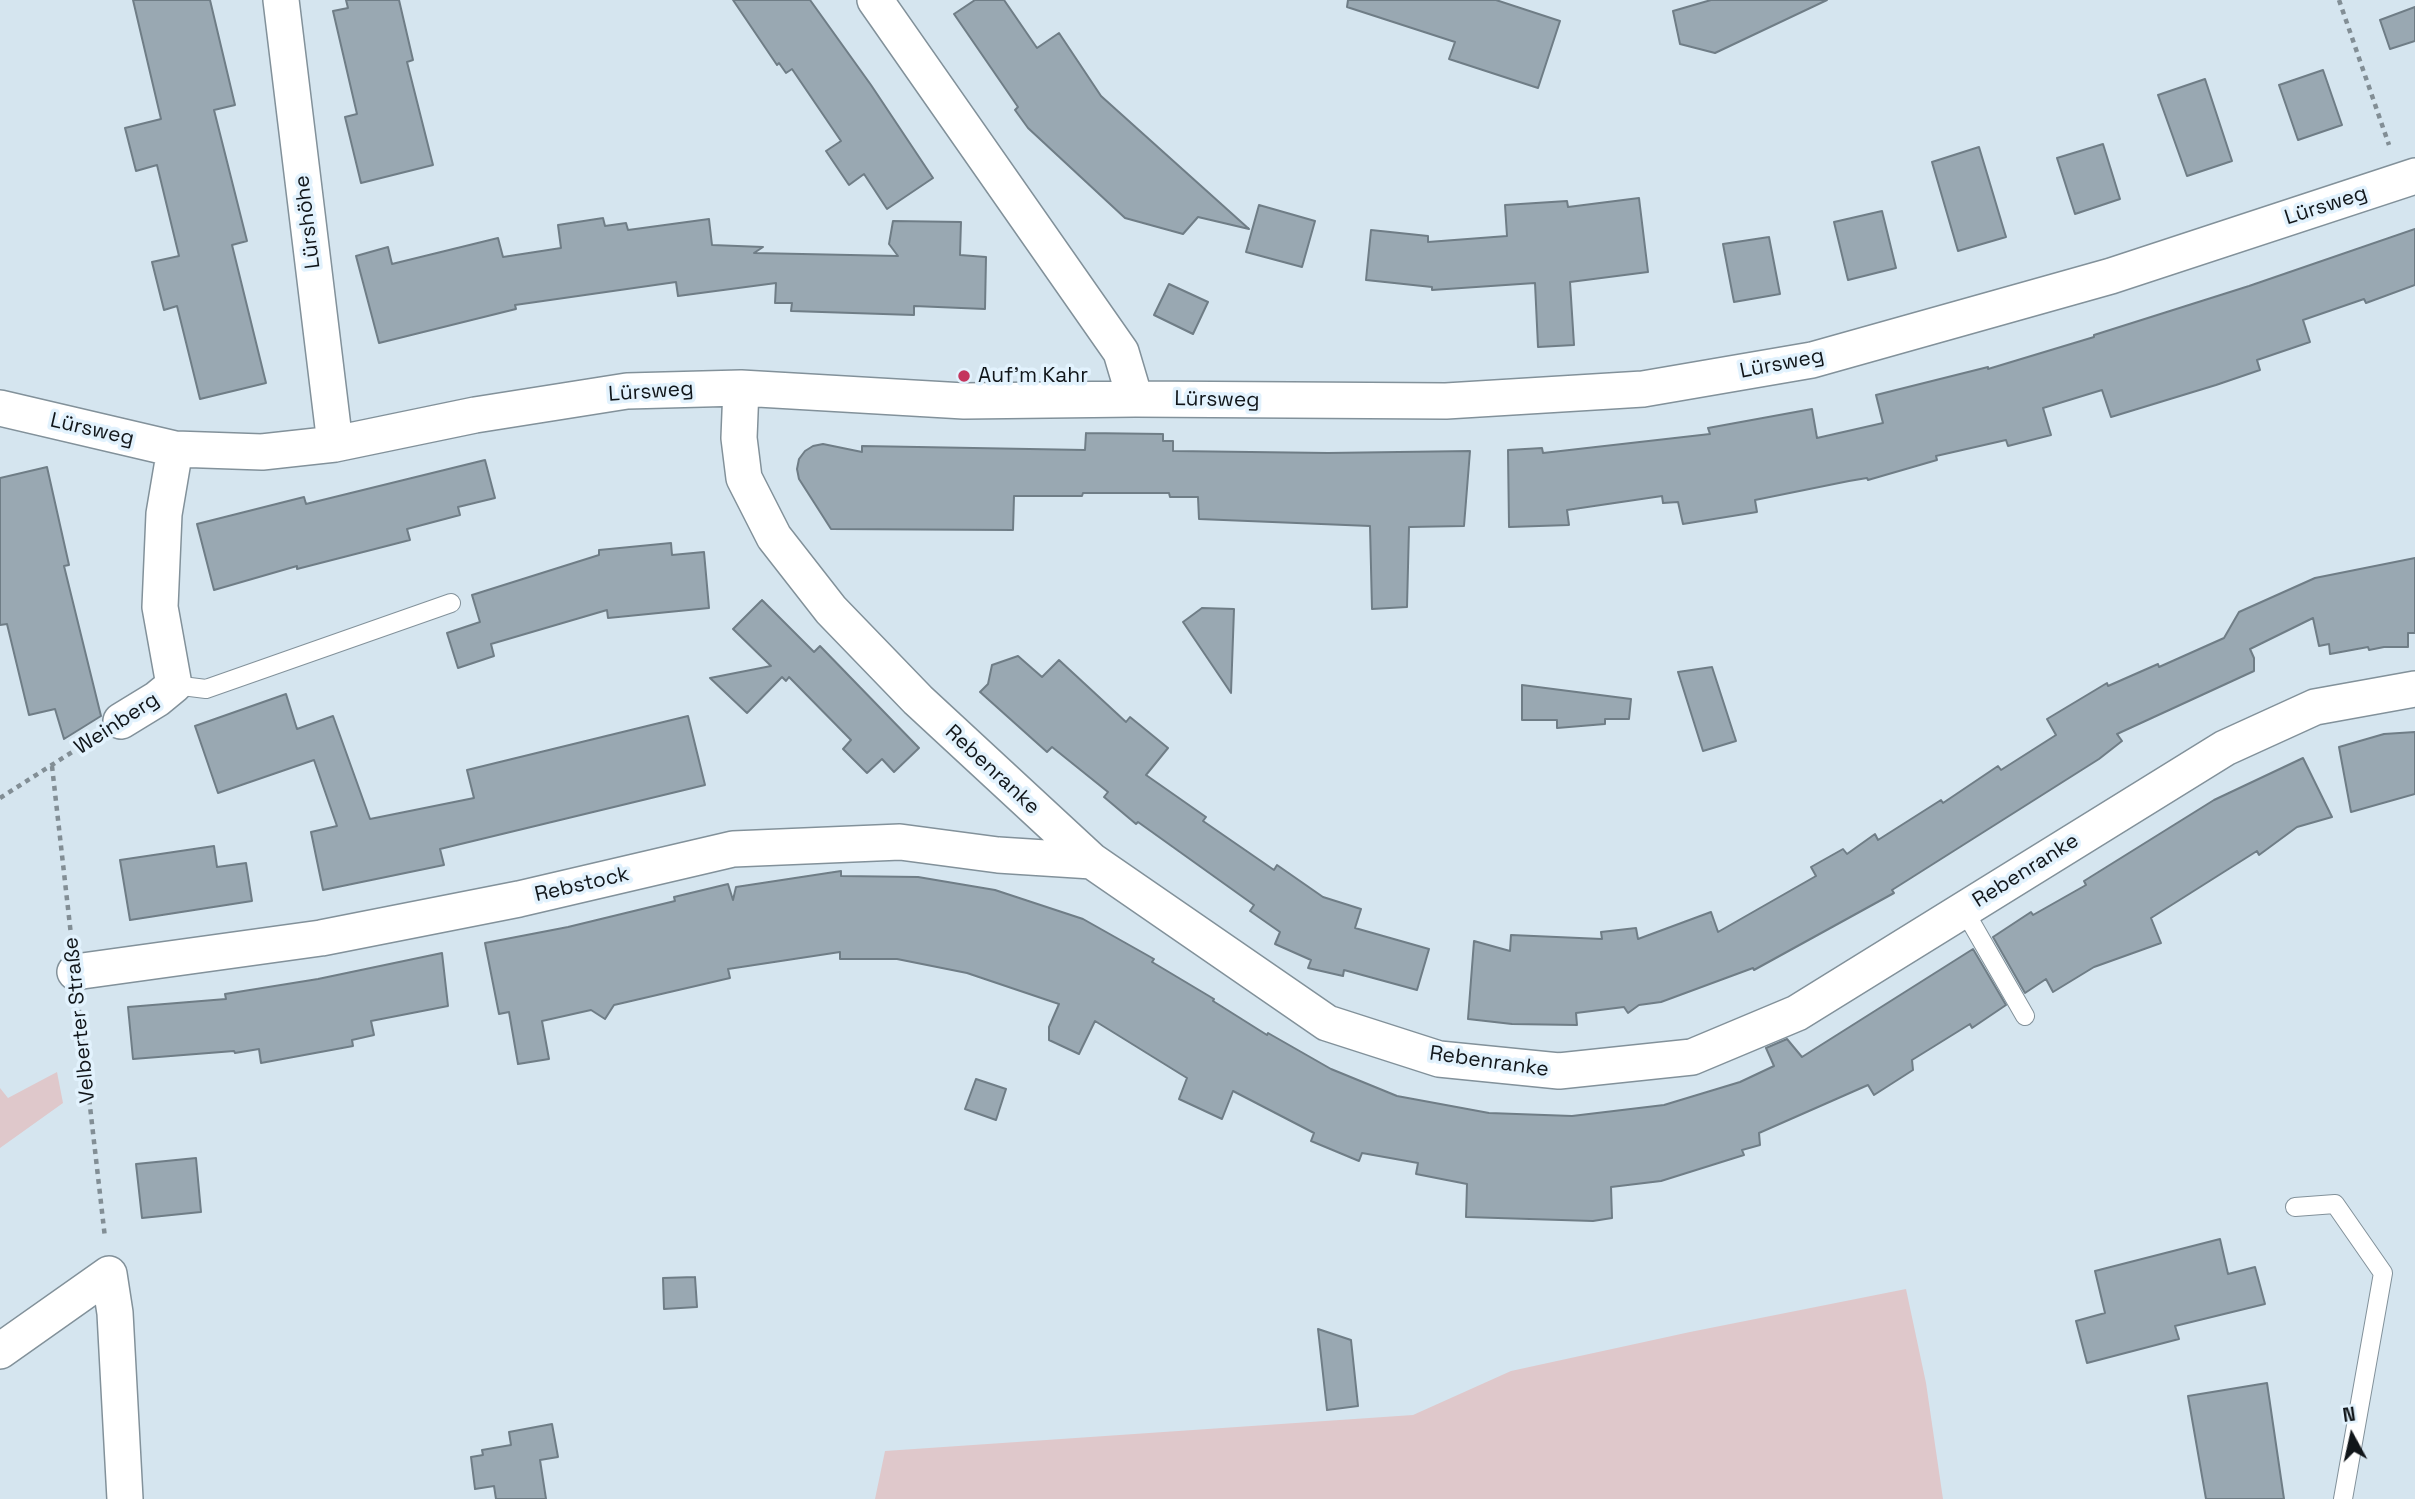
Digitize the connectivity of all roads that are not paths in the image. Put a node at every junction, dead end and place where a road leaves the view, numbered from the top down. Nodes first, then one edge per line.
1 (281, 0) edge
2 (875, 0) edge
3 (2408, 178) edge
4 (741, 388) junction
5 (1135, 398) junction
6 (0, 408) edge
7 (335, 444) junction
8 (175, 449) junction
9 (451, 603) dead end
10 (174, 685) junction
11 (2415, 689) edge
12 (121, 721) road end
13 (1091, 862) junction
14 (1964, 910) junction
15 (75, 972) road end
16 (2025, 1016) dead end
17 (2295, 1207) dead end
18 (0, 1351) edge
19 (125, 1499) edge
20 (2343, 1499) edge

1 - 7 street, Lürshöhe
2 - 5 street
3 - 5 street, Lürsweg
4 - 5 street, Lürsweg
4 - 7 street, Lürsweg
4 - 13 street, Rebenranke
6 - 8 street, Lürsweg
7 - 8 street, Lürsweg
8 - 10 street, Weinberg
9 - 10 lane
10 - 12 street, Weinberg
11 - 14 street, Rebenranke
13 - 14 street, Rebenranke
13 - 15 street, Rebstock
14 - 16 lane
17 - 20 lane
18 - 19 street

